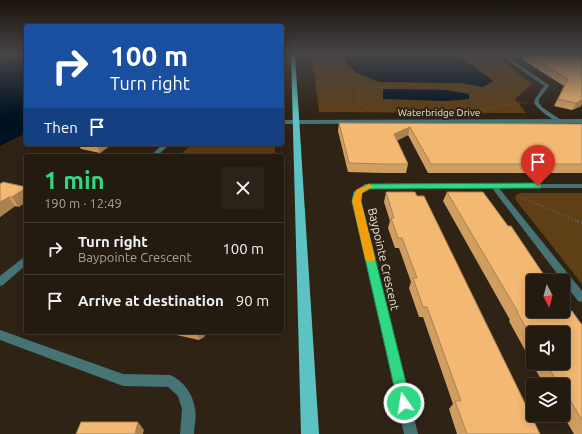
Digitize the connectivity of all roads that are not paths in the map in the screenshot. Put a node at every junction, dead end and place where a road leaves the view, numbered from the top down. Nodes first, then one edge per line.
1 (294, 74) edge
2 (530, 74) edge
3 (559, 121) junction
4 (582, 121) edge
5 (284, 122) edge
6 (296, 122) junction
7 (165, 146) edge
8 (155, 154) edge
9 (494, 186) junction
10 (582, 186) edge
11 (24, 262) edge
12 (0, 282) edge
13 (582, 298) edge
14 (0, 335) edge
15 (187, 434) edge
16 (310, 434) edge
17 (411, 434) edge

1 - 6 main road
2 - 3 street
3 - 4 street, Waterbridge Drive
3 - 6 street, Waterbridge Drive
5 - 6 street, Waterbridge Drive
6 - 16 main road
7 - 8 street
9 - 10 street, Baypointe Crescent
9 - 13 street
9 - 17 street, Baypointe Crescent
11 - 12 street
14 - 15 street

